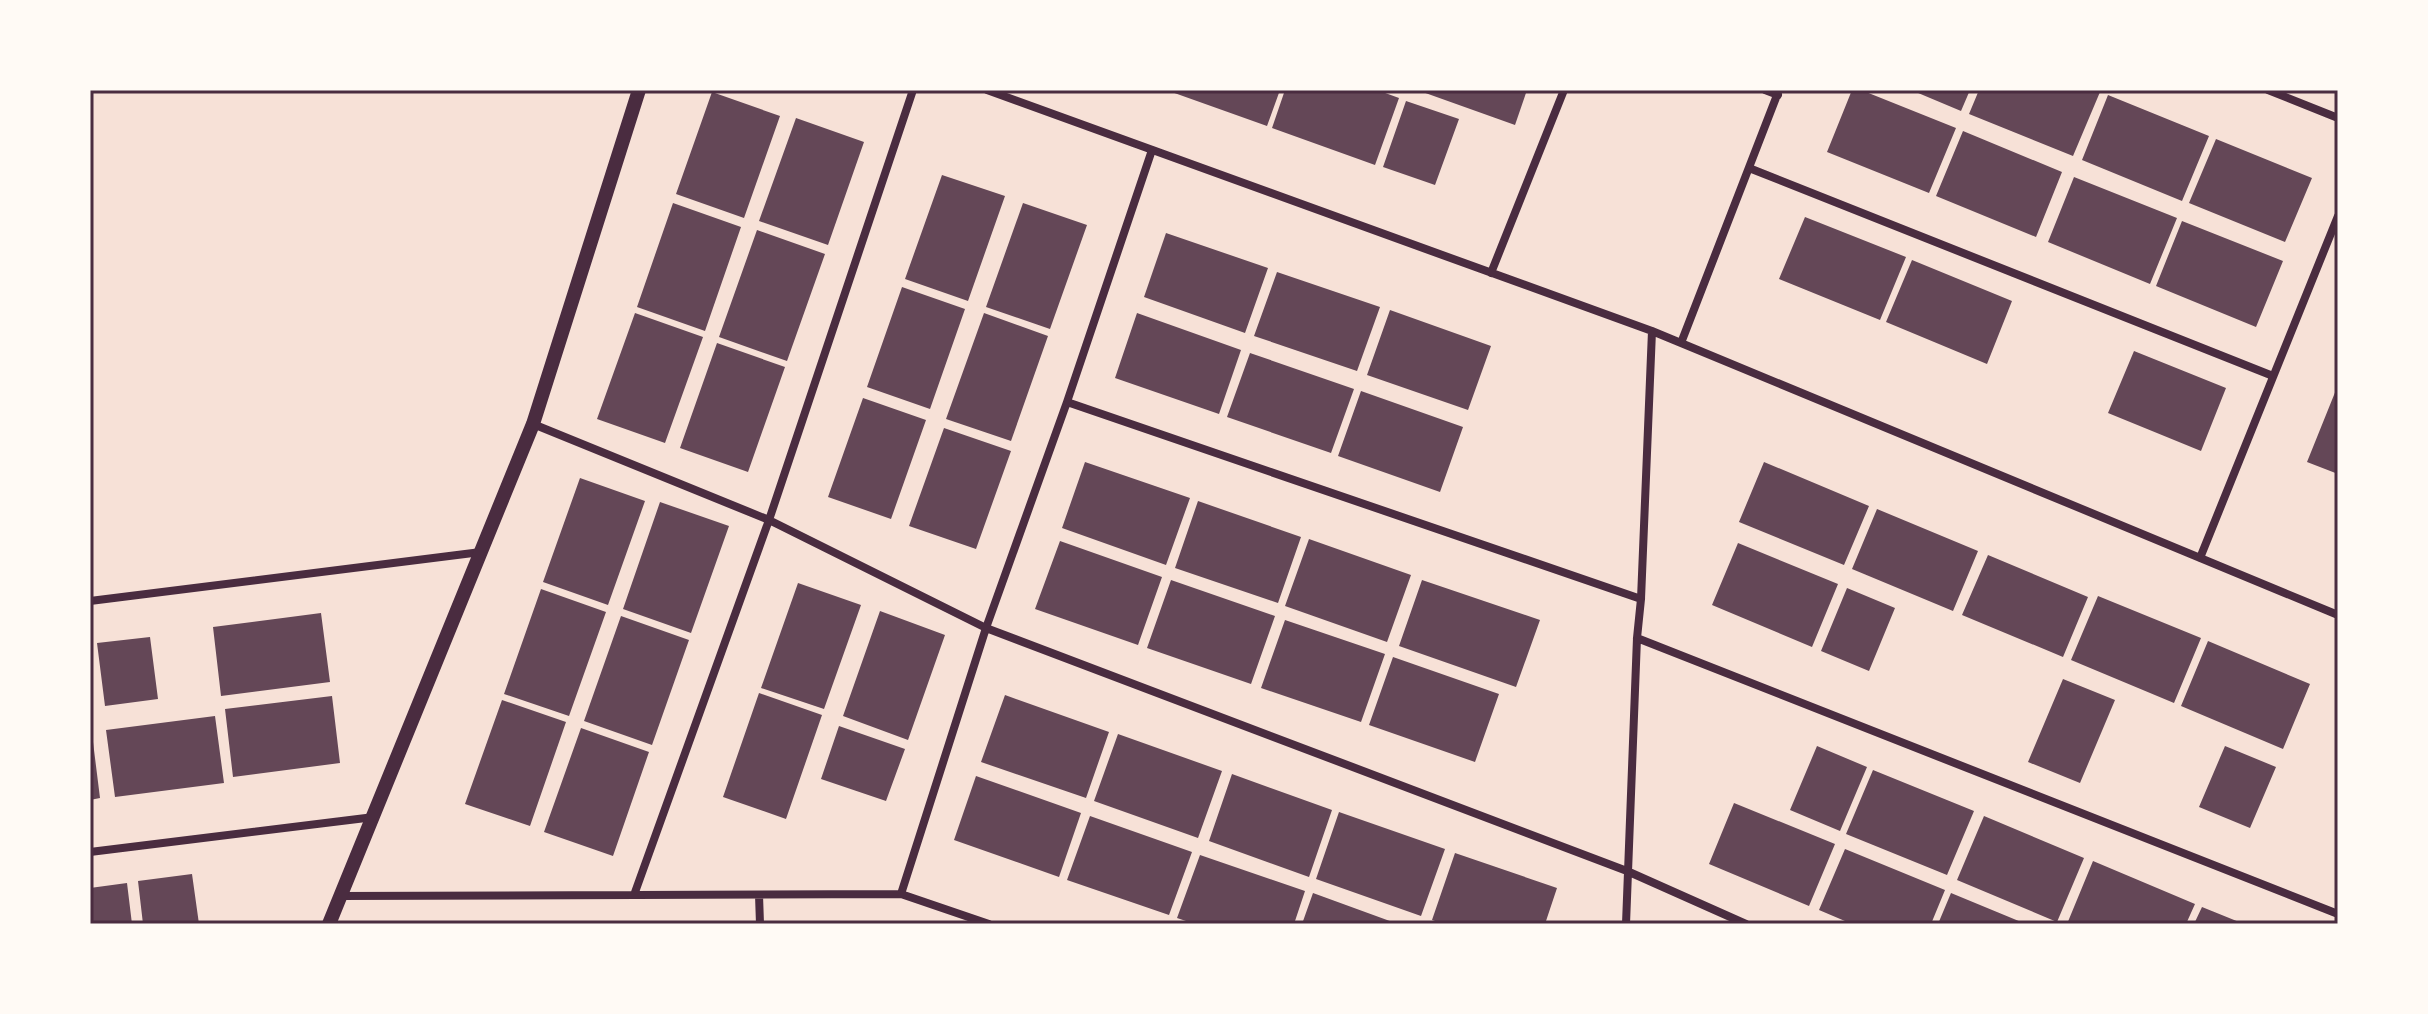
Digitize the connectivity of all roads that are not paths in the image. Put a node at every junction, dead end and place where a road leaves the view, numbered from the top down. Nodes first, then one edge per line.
1 (639, 90) edge
2 (913, 90) edge
3 (987, 90) edge
4 (1564, 90) edge
5 (1765, 90) edge
6 (2268, 90) edge
7 (1778, 92) edge
8 (2338, 118) edge
9 (1152, 150) junction
10 (1749, 168) junction
11 (2338, 216) edge
12 (1491, 273) junction
13 (1652, 331) junction
14 (1681, 343) junction
15 (2273, 376) junction
16 (1067, 402) junction
17 (533, 424) junction
18 (769, 520) junction
19 (481, 552) junction
20 (2200, 558) junction
21 (1641, 599) junction
22 (90, 601) edge
23 (2338, 615) edge
24 (986, 628) junction
25 (1637, 638) junction
26 (374, 817) junction
27 (90, 852) edge
28 (1627, 871) junction
29 (901, 894) junction
30 (634, 895) junction
31 (759, 895) junction
32 (338, 896) junction
33 (2338, 914) edge
34 (329, 924) edge
35 (760, 924) edge
36 (989, 924) edge
37 (1626, 924) edge
38 (1746, 924) edge

1 - 17 street
2 - 18 street
3 - 9 street
4 - 12 street
5 - 7 street
6 - 8 street
7 - 10 street
9 - 12 street
9 - 16 street
10 - 14 street
10 - 15 street
11 - 15 street
12 - 13 street
13 - 14 street
13 - 21 street
14 - 20 street
15 - 20 street
16 - 21 street
16 - 24 street
17 - 18 street
17 - 19 street
18 - 24 street
18 - 30 street
19 - 22 street
19 - 26 street
20 - 23 street
21 - 25 street
24 - 28 street
24 - 29 street
25 - 28 street
25 - 33 street
26 - 27 street
26 - 32 street
28 - 37 street
28 - 38 street
29 - 31 street
29 - 36 street
30 - 31 street
30 - 32 street
31 - 35 street
32 - 34 street

